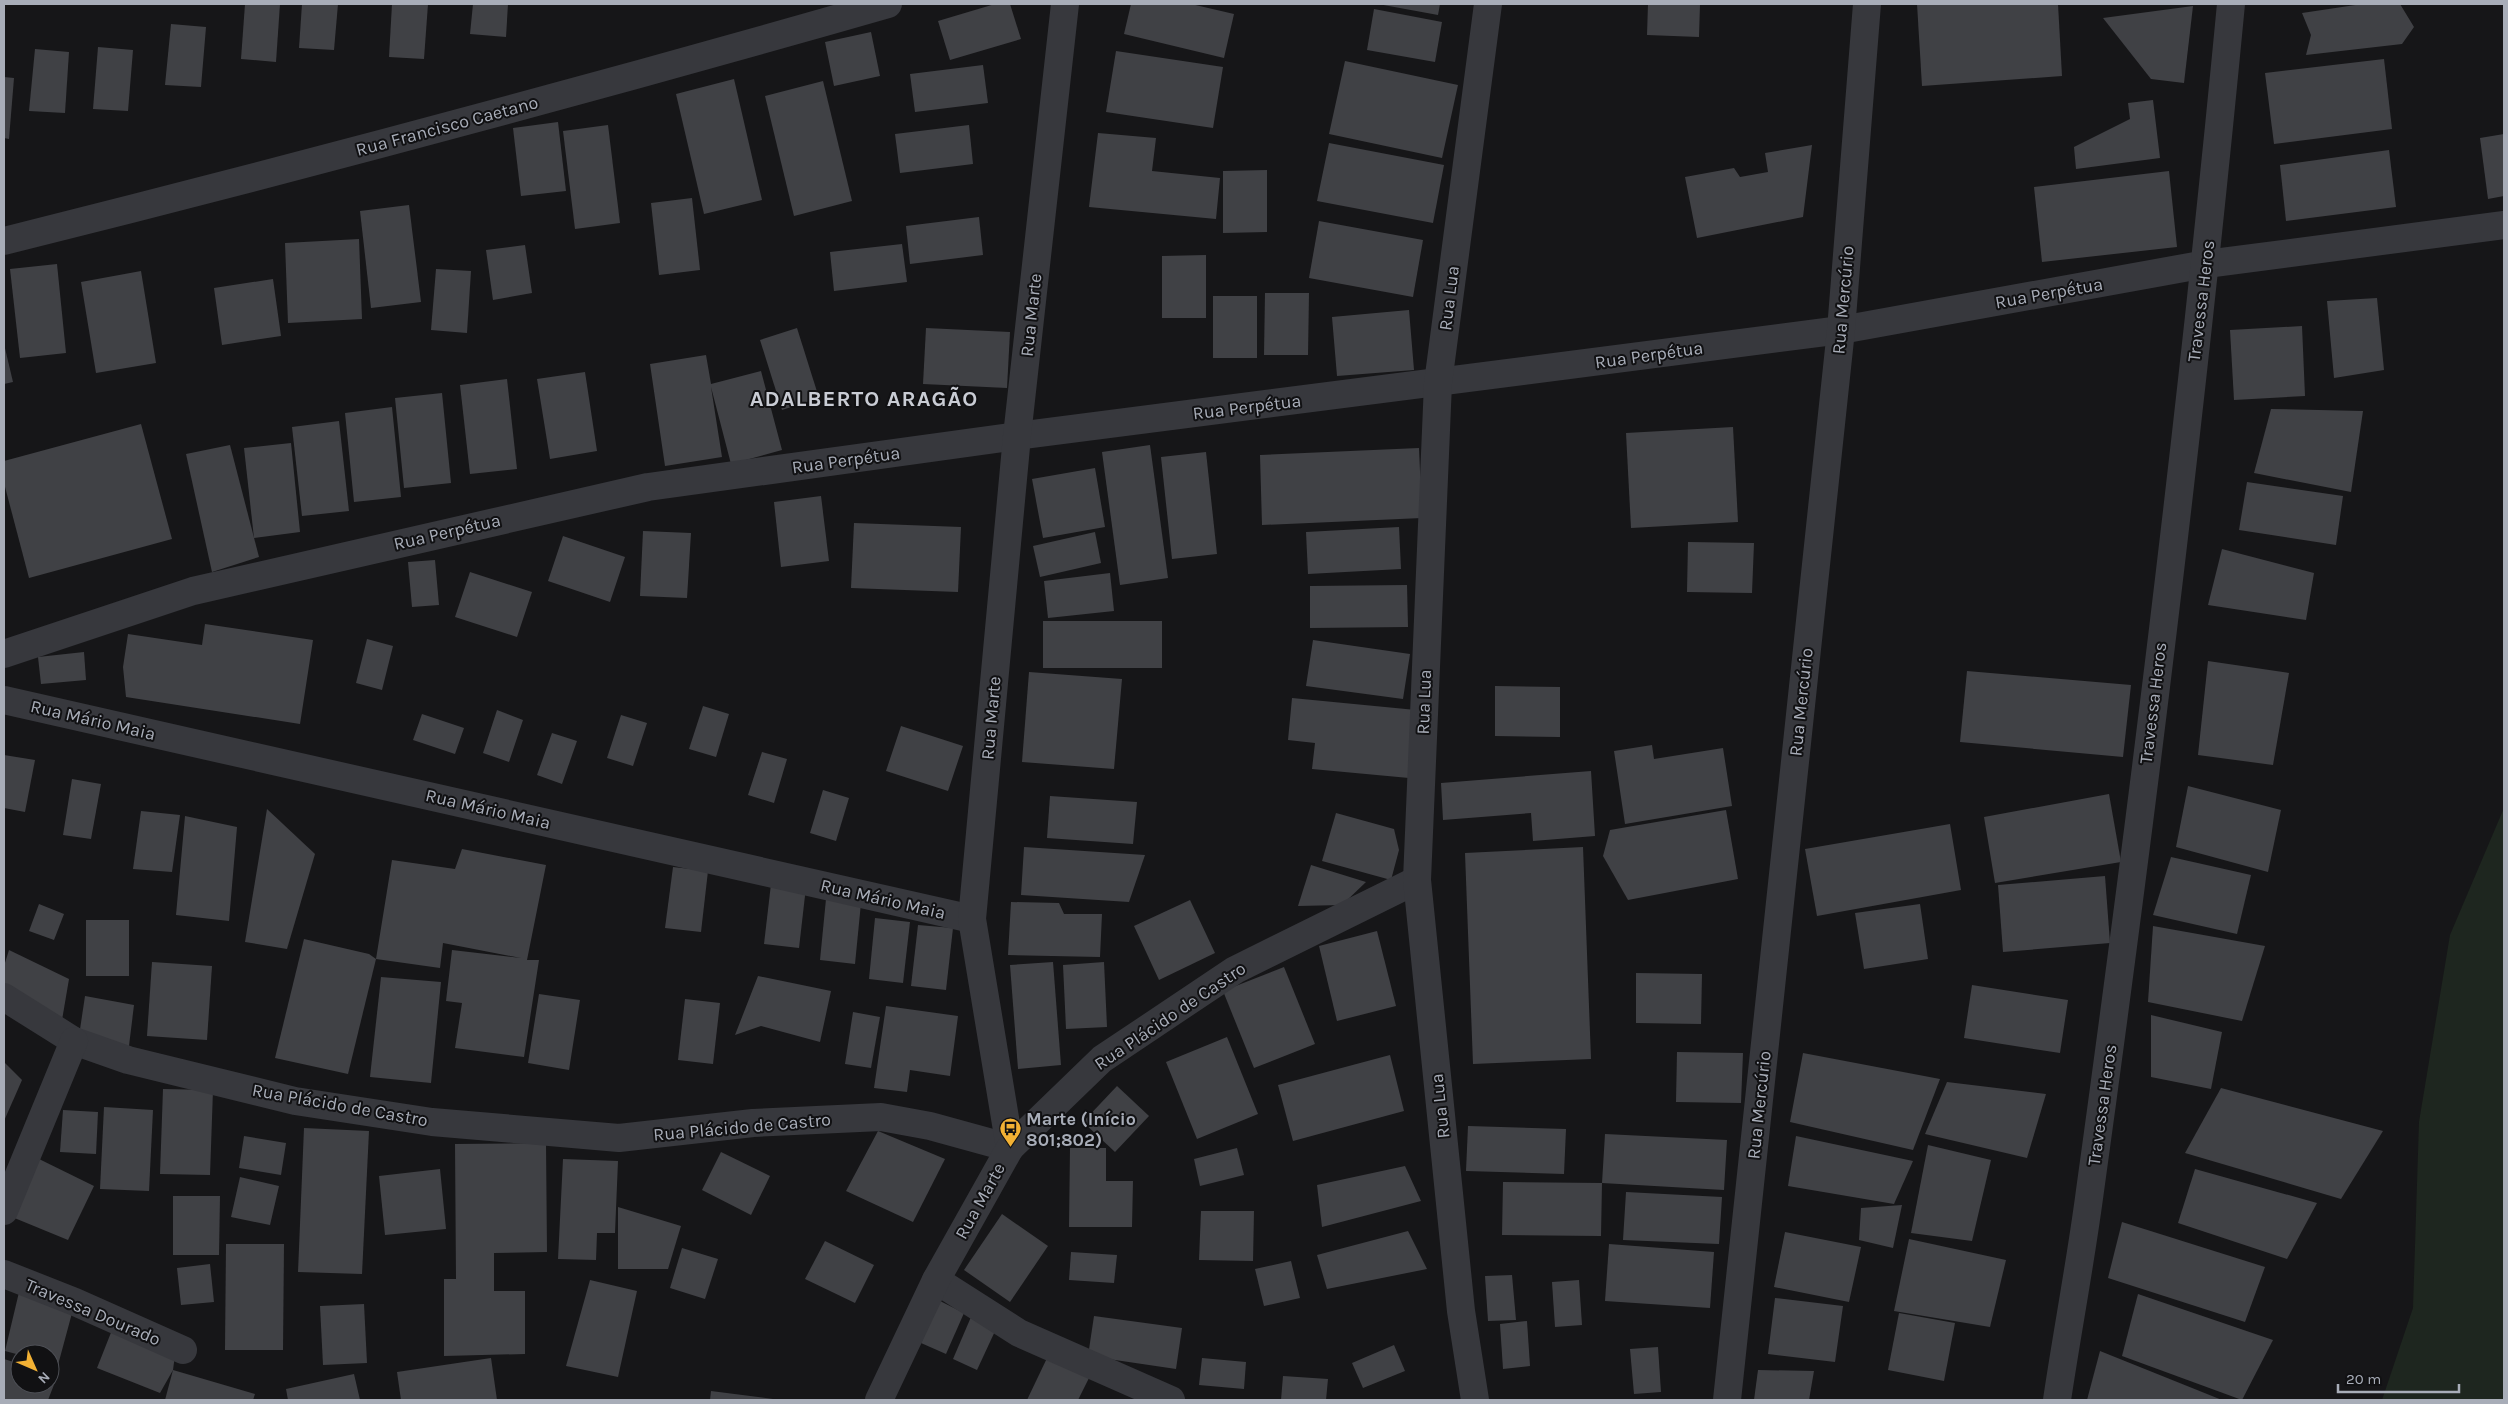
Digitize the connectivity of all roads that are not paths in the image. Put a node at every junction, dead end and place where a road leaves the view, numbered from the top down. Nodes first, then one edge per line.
1 (888, 4) edge
2 (1065, 4) edge
3 (1488, 4) edge
4 (1868, 4) edge
5 (2231, 4) edge
6 (2504, 225) edge
7 (4, 241) edge
8 (2206, 264) junction
9 (1841, 330) junction
10 (1438, 383) junction
11 (1017, 436) junction
12 (4, 654) edge
13 (4, 700) edge
14 (1417, 880) junction
15 (972, 919) junction
16 (4, 997) edge
17 (74, 1041) junction
18 (1010, 1148) junction
19 (4, 1211) edge
20 (4, 1274) edge
21 (936, 1280) junction
22 (183, 1350) dead end
23 (1162, 1398) edge
24 (879, 1400) edge
25 (1475, 1400) edge
26 (1727, 1400) edge
27 (2057, 1400) edge

1 - 7 street, Rua Francisco Caetano
2 - 11 street, Rua Marte
3 - 10 street, Rua Lua
4 - 9 street, Rua Mercúrio
5 - 8 street, Travessa Heros
6 - 8 street, Rua Perpétua
8 - 9 street, Rua Perpétua
8 - 27 street, Travessa Heros
9 - 10 street, Rua Perpétua
9 - 26 street, Rua Mercúrio
10 - 11 street, Rua Perpétua
10 - 14 street, Rua Lua
11 - 12 street, Rua Perpétua
11 - 15 street, Rua Marte
13 - 15 street, Rua Mário Maia
14 - 18 street, Rua Plácido de Castro
14 - 25 street, Rua Lua
15 - 18 street, Rua Marte
16 - 17 street, Rua Plácido de Castro
17 - 18 street, Rua Plácido de Castro
17 - 19 street
18 - 21 street, Rua Marte
20 - 22 street, Travessa Dourado
21 - 23 street
21 - 24 street, Rua Marte

